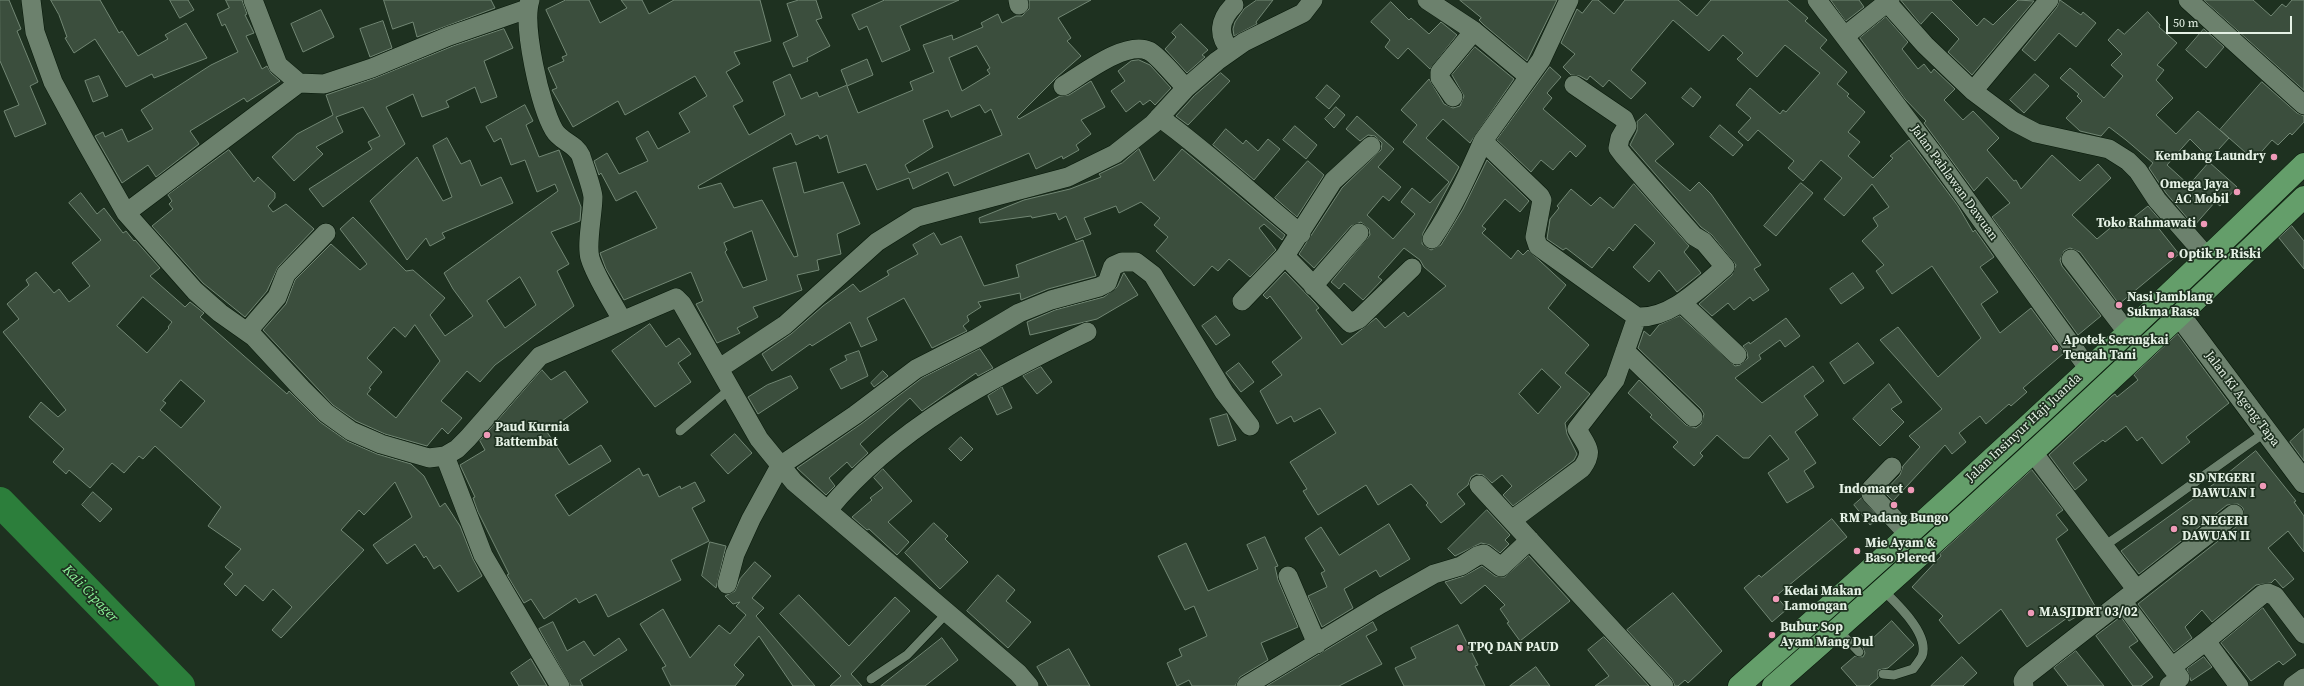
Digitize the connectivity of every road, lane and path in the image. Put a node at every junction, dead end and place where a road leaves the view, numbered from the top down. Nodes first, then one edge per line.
1 (31, 0) edge
2 (253, 0) edge
3 (1427, 0) edge
4 (1569, 0) edge
5 (1817, 0) edge
6 (2049, 0) edge
7 (2188, 0) edge
8 (1888, 1) edge
9 (1302, 4) edge
10 (529, 5) edge
11 (1234, 5) dead end
12 (1474, 31) junction
13 (1845, 36) junction
14 (1231, 51) junction
15 (1528, 76) junction
16 (299, 83) junction
17 (1574, 85) dead end
18 (1063, 86) dead end
19 (1186, 88) junction
20 (1973, 91) junction
21 (1453, 98) dead end
22 (2304, 105) edge
23 (1159, 117) junction
24 (1483, 141) junction
25 (1371, 146) dead end
26 (2304, 164) edge
27 (2304, 198) edge
28 (126, 213) junction
29 (1359, 233) dead end
30 (326, 234) dead end
31 (1301, 234) junction
32 (1432, 239) dead end
33 (1285, 256) junction
34 (2208, 258) junction
35 (2071, 259) dead end
36 (1412, 268) dead end
37 (1313, 286) junction
38 (1242, 301) dead end
39 (1682, 303) junction
40 (2180, 316) junction
41 (1637, 317) junction
42 (622, 320) junction
43 (247, 332) junction
44 (1087, 332) dead end
45 (2128, 332) junction
46 (1626, 351) junction
47 (1737, 355) dead end
48 (720, 368) junction
49 (2088, 368) junction
50 (730, 389) junction
51 (1693, 417) dead end
52 (1250, 426) dead end
53 (680, 431) dead end
54 (2267, 431) junction
55 (2032, 451) junction
56 (445, 456) junction
57 (780, 466) junction
58 (1892, 467) dead end
59 (2303, 474) edge
60 (1479, 485) dead end
61 (828, 510) junction
62 (2234, 514) dead end
63 (1512, 520) junction
64 (1908, 534) junction
65 (1530, 540) junction
66 (2104, 546) junction
67 (1867, 572) junction
68 (1288, 576) dead end
69 (727, 584) dead end
70 (1883, 590) junction
71 (2129, 595) junction
72 (947, 613) junction
73 (1821, 614) junction
74 (1838, 630) junction
75 (2304, 634) edge
76 (2206, 641) junction
77 (1317, 644) junction
78 (1859, 652) dead end
79 (1883, 674) dead end
80 (2304, 678) edge
81 (870, 679) dead end
82 (2177, 679) edge
83 (1780, 684) edge
84 (560, 686) edge
85 (1028, 686) edge
86 (1246, 686) edge
87 (1664, 686) edge
88 (1739, 686) edge
89 (2024, 686) edge
90 (2238, 686) edge
91 (2293, 686) edge

1 - 28 street
2 - 16 street
3 - 12 street
4 - 15 street
5 - 13 street, Jalan Pahlawan Dawuan
6 - 20 street
7 - 22 street
8 - 13 street
8 - 20 street
9 - 14 street
10 - 16 street
10 - 42 street
11 - 14 street
12 - 15 street
12 - 21 street
13 - 49 street, Jalan Pahlawan Dawuan
14 - 19 street
15 - 24 street
16 - 28 street
17 - 39 street
18 - 19 street
19 - 23 street
20 - 34 street
23 - 31 street
23 - 48 street
24 - 32 street
24 - 41 street
25 - 31 street
26 - 34 highway, Jalan Insinyur Haji Juanda
27 - 40 highway, Jalan Insinyur Haji Juanda
28 - 43 street
29 - 37 street
30 - 43 street
31 - 33 street
33 - 37 street
33 - 38 street
34 - 45 highway, Jalan Insinyur Haji Juanda
35 - 45 street
36 - 37 street
39 - 41 street
39 - 47 street
40 - 54 street, Jalan Ki Ageng Tapa
40 - 55 highway, Jalan Insinyur Haji Juanda
41 - 46 street
42 - 48 street
42 - 56 street
43 - 56 street
44 - 61 street
45 - 49 highway, Jalan Insinyur Haji Juanda
46 - 51 street
46 - 63 street
48 - 50 street
49 - 64 highway, Jalan Insinyur Haji Juanda
50 - 53 lane
50 - 57 street
52 - 57 street
54 - 59 street, Jalan Ki Ageng Tapa
54 - 66 lane
55 - 66 street
55 - 70 highway, Jalan Insinyur Haji Juanda
56 - 84 street
57 - 61 street
57 - 69 street
58 - 64 street
60 - 63 street
61 - 72 street
62 - 71 street
63 - 65 street
64 - 67 highway, Jalan Insinyur Haji Juanda
65 - 77 street
65 - 87 street
66 - 71 street
67 - 70 highway
67 - 73 highway, Jalan Insinyur Haji Juanda
68 - 77 street
70 - 74 highway, Jalan Insinyur Haji Juanda
70 - 79 lane
71 - 82 street
71 - 89 street
72 - 81 lane
72 - 85 street
73 - 74 highway
73 - 88 highway, Jalan Insinyur Haji Juanda
74 - 78 lane
74 - 83 highway, Jalan Insinyur Haji Juanda
75 - 76 street
76 - 82 street
76 - 90 street
77 - 86 street
80 - 91 street

